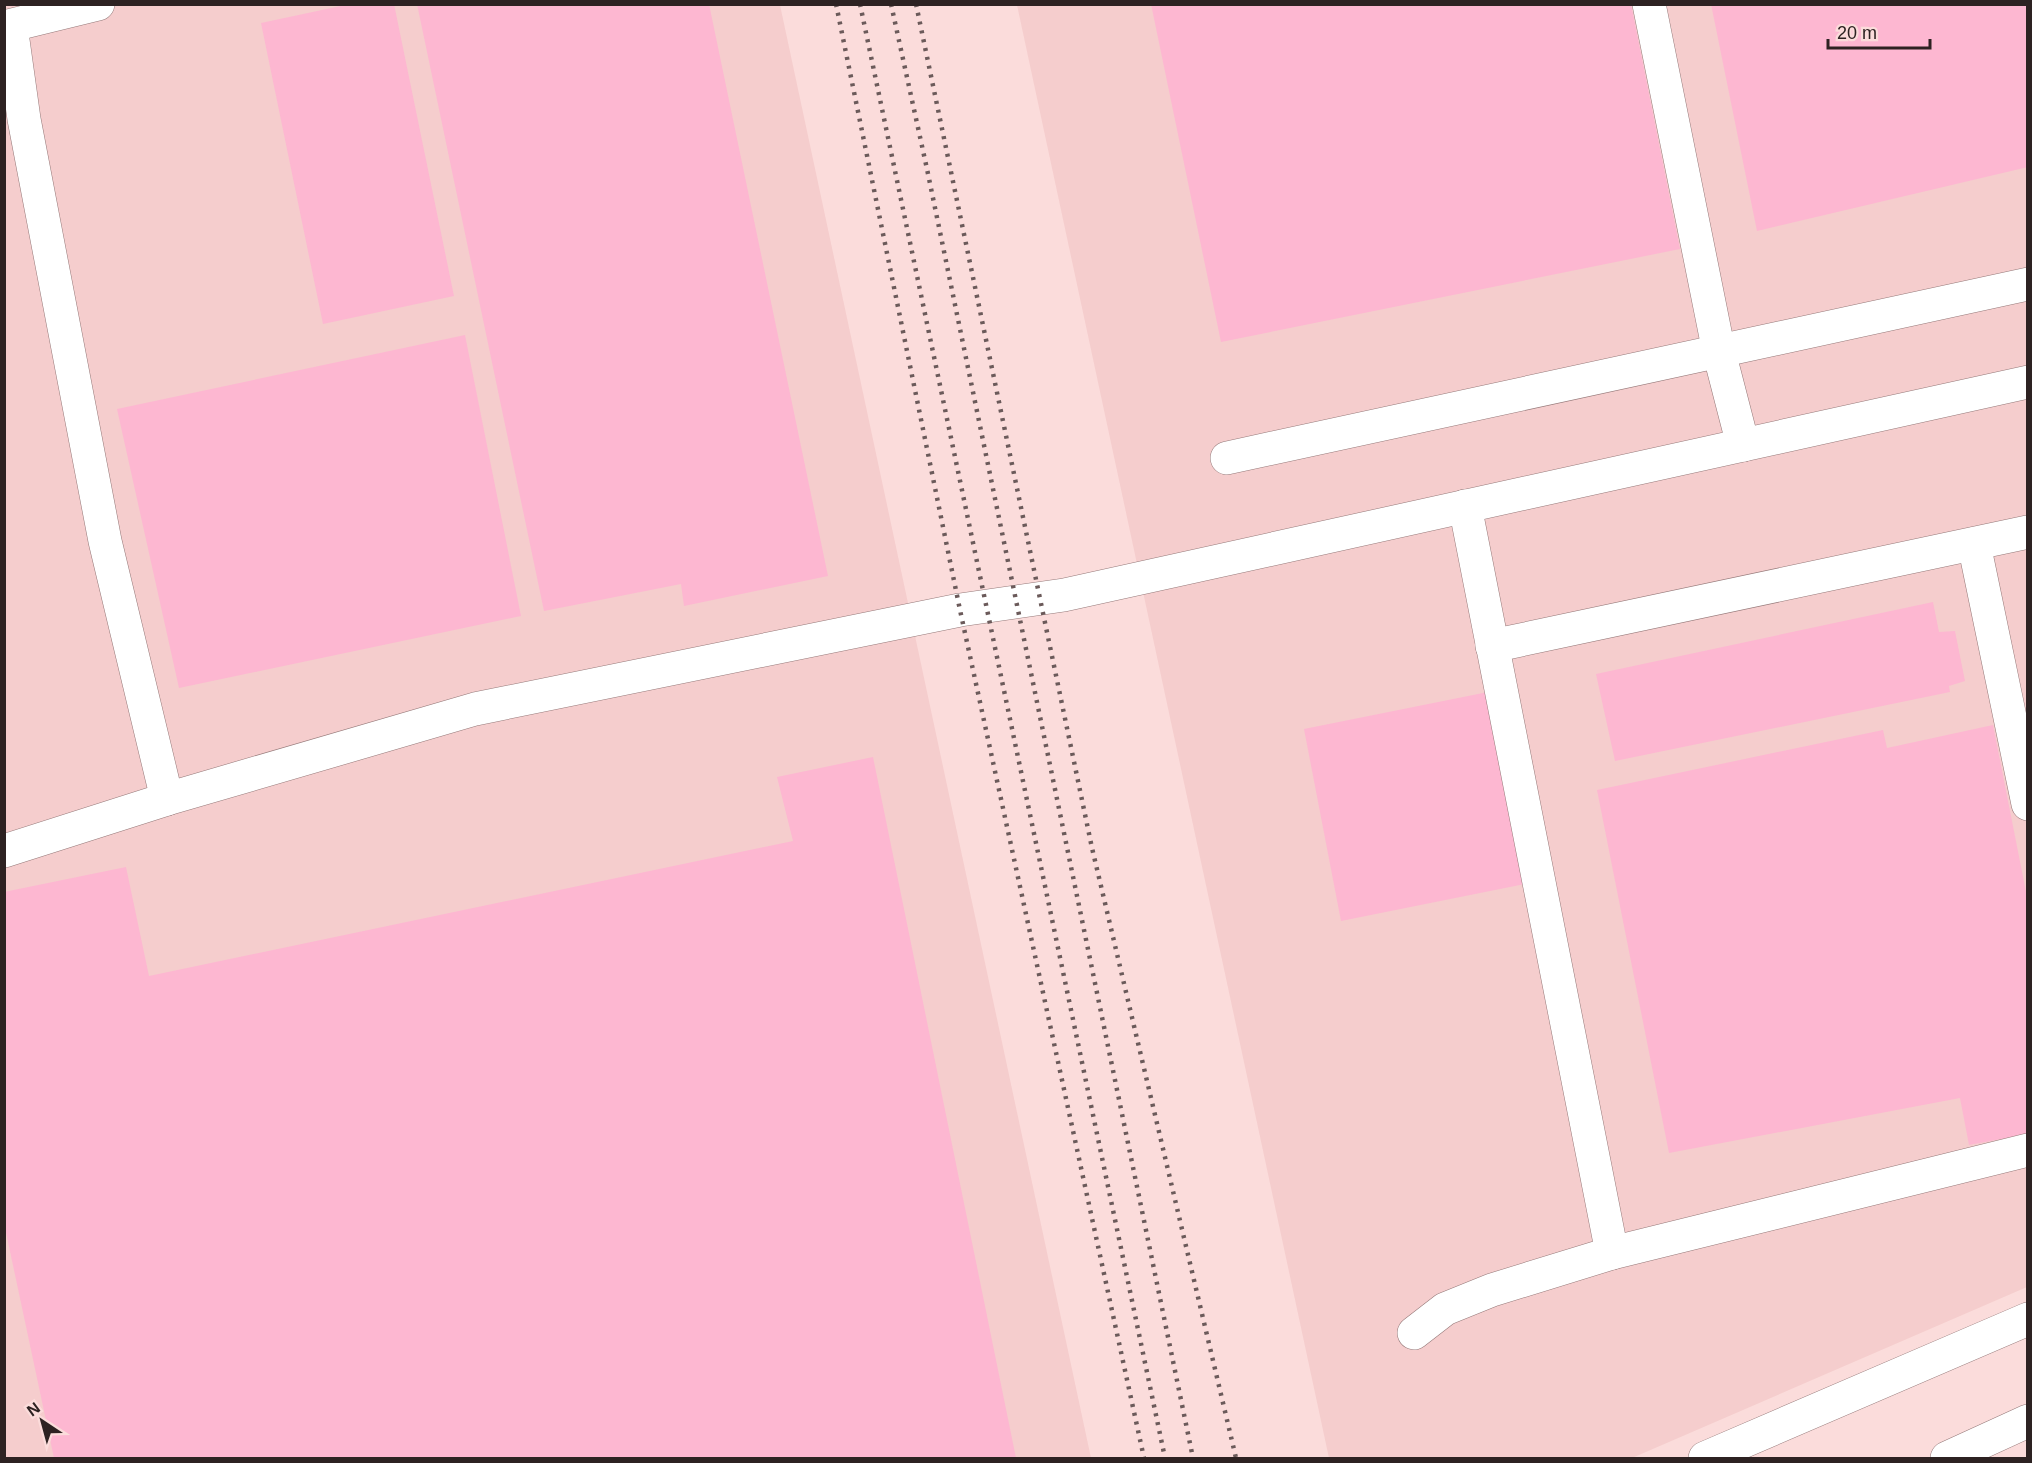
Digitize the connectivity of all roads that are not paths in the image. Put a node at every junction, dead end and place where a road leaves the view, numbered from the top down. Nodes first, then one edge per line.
1 (98, 4) edge
2 (1649, 4) edge
3 (8, 27) edge
4 (2028, 284) edge
5 (1719, 352) junction
6 (2028, 382) edge
7 (1743, 445) junction
8 (1227, 458) dead end
9 (1465, 506) junction
10 (2028, 532) edge
11 (1974, 544) junction
12 (1492, 646) junction
13 (167, 799) junction
14 (2028, 804) edge
15 (4, 851) edge
16 (2028, 1150) edge
17 (1612, 1253) junction
18 (2028, 1318) edge
19 (1414, 1333) dead end
20 (2028, 1421) edge
21 (1706, 1458) edge
22 (1947, 1458) edge

1 - 3 street
2 - 5 street
3 - 13 street
4 - 5 street
5 - 7 street
5 - 8 street
6 - 7 street
7 - 9 street
9 - 12 street
9 - 13 street
10 - 11 street
11 - 12 street
11 - 14 street
12 - 17 street
13 - 15 street
16 - 17 street
17 - 19 street
18 - 21 street
20 - 22 street

